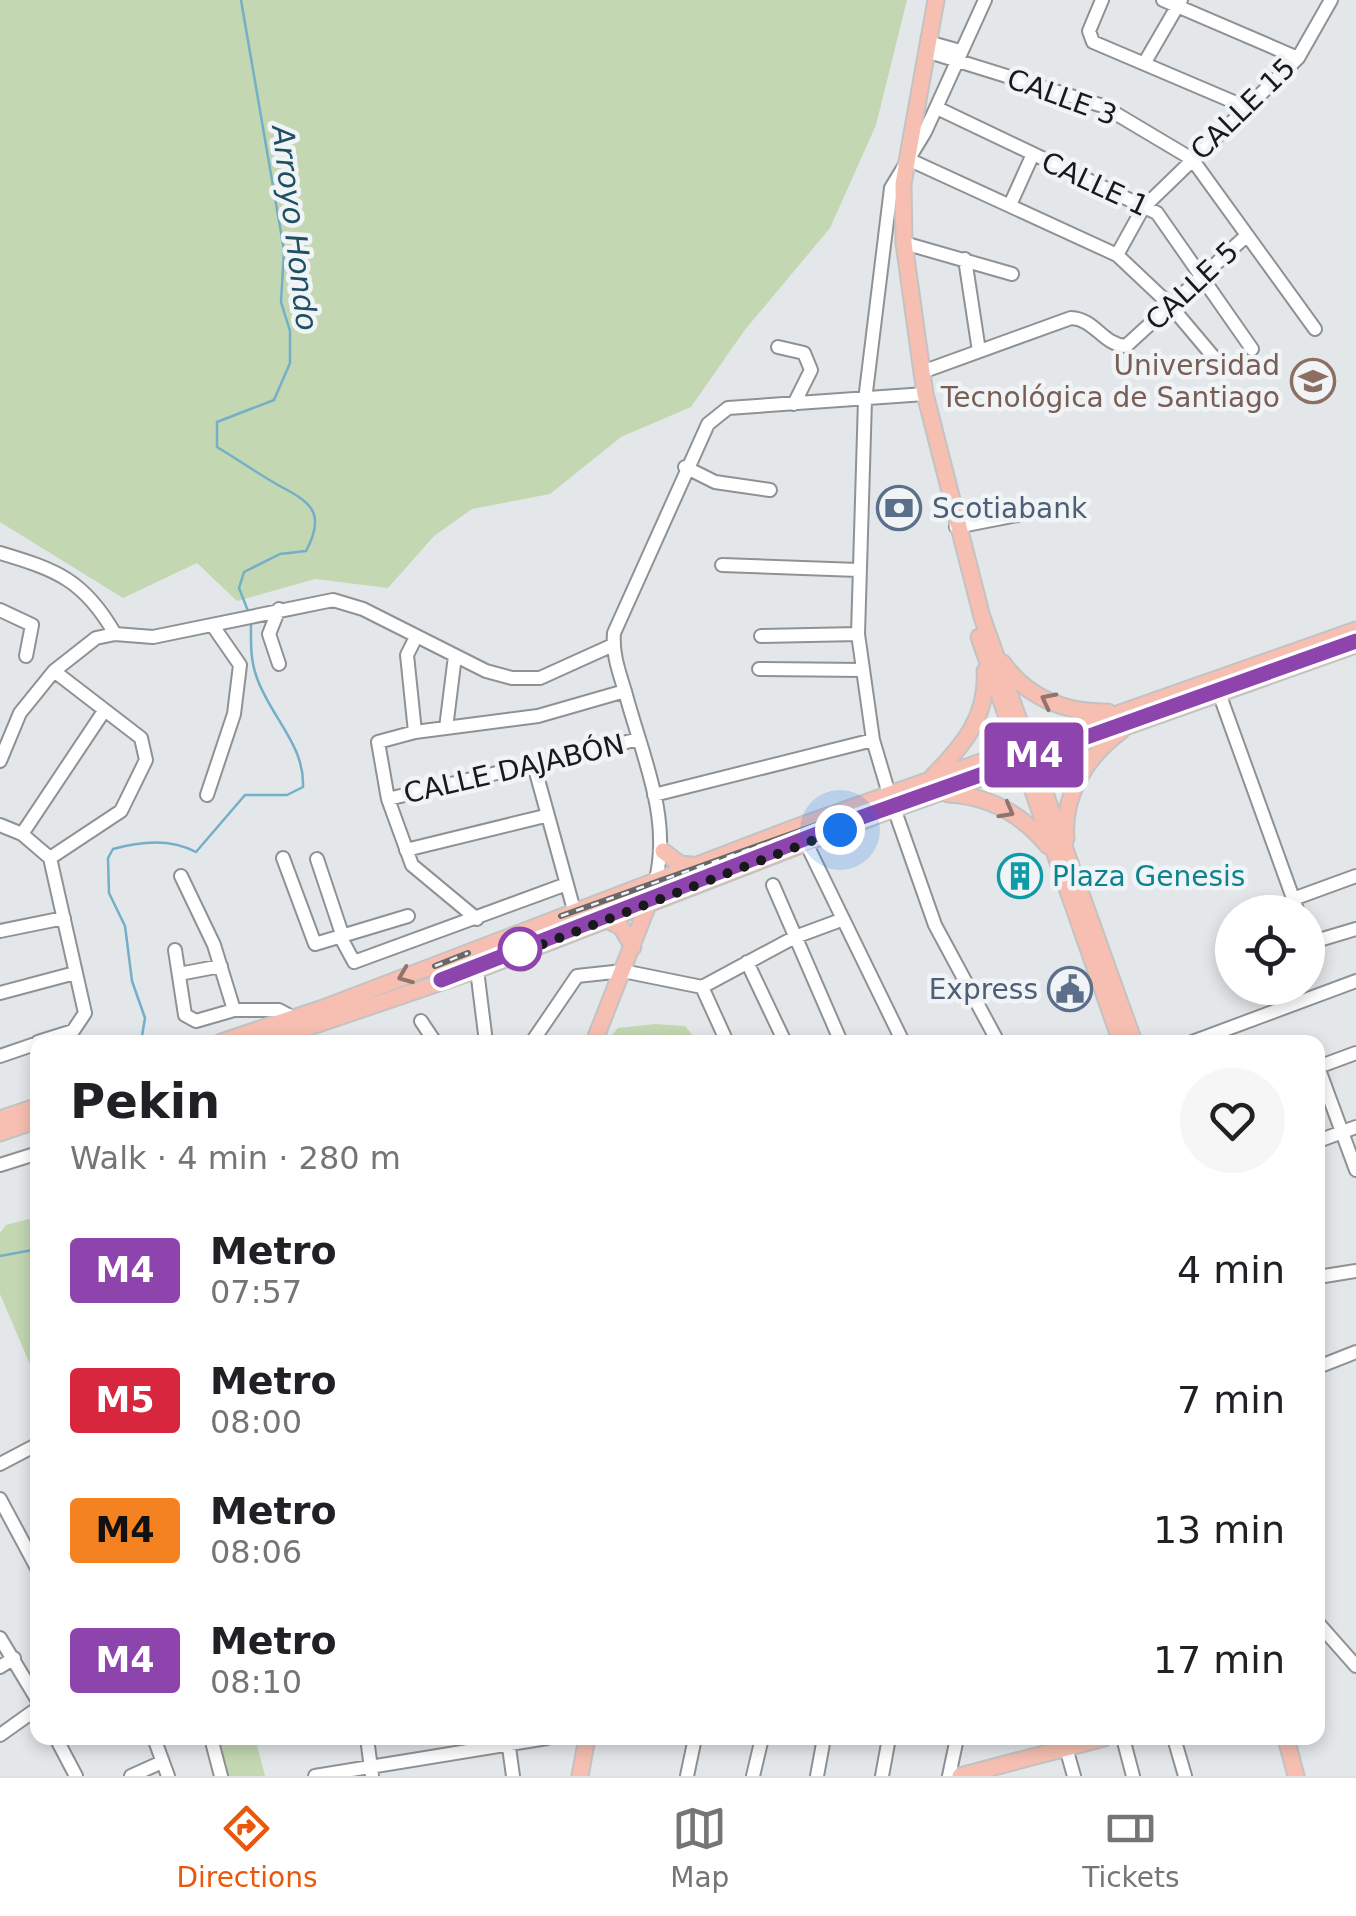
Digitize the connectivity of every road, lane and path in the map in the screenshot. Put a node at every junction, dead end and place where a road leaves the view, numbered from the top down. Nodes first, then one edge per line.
1 (936, 0) edge
2 (985, 0) edge
3 (1163, 0) edge
4 (1331, 0) edge
5 (1179, 3) edge
6 (1100, 4) edge
7 (927, 46) junction
8 (958, 57) junction
9 (1298, 58) junction
10 (1144, 62) junction
11 (937, 108) junction
12 (1248, 108) junction
13 (1033, 154) junction
14 (1192, 159) junction
15 (907, 164) junction
16 (1010, 205) junction
17 (1143, 208) junction
18 (1245, 237) junction
19 (904, 243) junction
20 (1118, 255) junction
21 (965, 259) junction
22 (1201, 273) junction
23 (1012, 274) dead end
24 (1169, 304) junction
25 (1315, 329) dead end
26 (778, 348) dead end
27 (1252, 348) dead end
28 (979, 351) junction
29 (1217, 361) dead end
30 (922, 372) junction
31 (925, 394) junction
32 (865, 400) junction
33 (794, 404) junction
34 (936, 448) junction
35 (685, 467) junction
36 (770, 490) dead end
37 (1043, 510) dead end
38 (956, 528) junction
39 (0, 553) edge
40 (722, 565) dead end
41 (858, 570) junction
42 (0, 610) edge
43 (275, 610) junction
44 (213, 626) junction
45 (1356, 630) edge
46 (115, 634) junction
47 (858, 634) junction
48 (416, 636) junction
49 (761, 636) dead end
50 (1356, 645) edge
51 (613, 646) junction
52 (986, 646) junction
53 (26, 656) dead end
54 (454, 656) junction
55 (279, 664) dead end
56 (758, 669) dead end
57 (863, 670) junction
58 (54, 671) junction
59 (625, 691) junction
60 (1219, 693) junction
61 (104, 710) junction
62 (1130, 717) junction
63 (446, 728) junction
64 (415, 732) junction
65 (640, 739) junction
66 (873, 740) junction
67 (1025, 754) junction
68 (0, 760) edge
69 (534, 765) junction
70 (934, 787) junction
71 (207, 795) dead end
72 (654, 795) junction
73 (388, 799) junction
74 (892, 801) junction
75 (544, 816) junction
76 (0, 825) edge
77 (22, 834) junction
78 (806, 842) junction
79 (406, 850) junction
80 (662, 852) junction
81 (1063, 857) junction
82 (50, 858) junction
83 (283, 858) dead end
84 (318, 859) dead end
85 (696, 864) junction
86 (181, 876) dead end
87 (1356, 876) edge
88 (656, 879) junction
89 (564, 885) junction
90 (773, 885) dead end
91 (1291, 895) edge
92 (1317, 895) edge
93 (650, 901) junction
94 (574, 910) junction
95 (408, 916) dead end
96 (64, 918) junction
97 (605, 919) junction
98 (477, 920) junction
99 (841, 920) junction
100 (1356, 929) edge
101 (0, 931) edge
102 (342, 937) junction
103 (795, 938) junction
104 (1325, 938) edge
105 (633, 947) junction
106 (175, 950) dead end
107 (747, 962) junction
108 (221, 966) junction
109 (477, 970) junction
110 (623, 971) junction
111 (75, 973) junction
112 (179, 974) junction
113 (1356, 981) edge
114 (702, 987) junction
115 (0, 992) edge
116 (234, 1010) junction
117 (294, 1018) junction
118 (421, 1022) dead end
119 (56, 1035) edge
120 (242, 1035) edge
121 (286, 1035) edge
122 (430, 1035) edge
123 (485, 1035) edge
124 (537, 1035) edge
125 (597, 1035) edge
126 (724, 1035) edge
127 (782, 1035) edge
128 (838, 1035) edge
129 (899, 1035) edge
130 (994, 1035) edge
131 (1119, 1035) edge
132 (1131, 1035) edge
133 (1211, 1035) edge
134 (30, 1046) edge
135 (1356, 1054) edge
136 (0, 1056) edge
137 (1325, 1065) edge
138 (1325, 1087) edge
139 (30, 1109) edge
140 (0, 1119) edge
141 (30, 1123) edge
142 (1356, 1127) edge
143 (1341, 1132) junction
144 (0, 1133) edge
145 (1325, 1138) edge
146 (30, 1156) edge
147 (0, 1165) edge
148 (1356, 1170) edge
149 (1356, 1271) edge
150 (1325, 1276) edge
151 (1356, 1352) edge
152 (1325, 1363) edge
153 (30, 1447) edge
154 (0, 1464) edge
155 (0, 1499) edge
156 (30, 1555) edge
157 (1325, 1631) edge
158 (0, 1638) edge
159 (14, 1658) junction
160 (1356, 1666) edge
161 (0, 1667) edge
162 (30, 1687) edge
163 (30, 1714) edge
164 (0, 1735) edge
165 (60, 1745) edge
166 (156, 1745) edge
167 (213, 1745) edge
168 (368, 1745) edge
169 (490, 1745) edge
170 (509, 1745) edge
171 (586, 1745) edge
172 (694, 1745) edge
173 (760, 1745) edge
174 (823, 1745) edge
175 (888, 1745) edge
176 (956, 1745) edge
177 (1125, 1745) edge
178 (1176, 1745) edge
179 (1288, 1745) edge
180 (1057, 1746) edge
181 (162, 1762) junction
182 (372, 1771) edge
183 (76, 1776) edge
184 (131, 1776) edge
185 (168, 1776) edge
186 (220, 1776) edge
187 (315, 1776) edge
188 (513, 1776) edge
189 (580, 1776) edge
190 (687, 1776) edge
191 (753, 1776) edge
192 (817, 1776) edge
193 (882, 1776) edge
194 (950, 1776) edge
195 (960, 1776) edge
196 (1074, 1776) edge
197 (1133, 1776) edge
198 (1185, 1776) edge
199 (1296, 1776) edge

1 - 7 main road
2 - 8 street
3 - 5 street
4 - 9 street, CALLE 15
5 - 9 street
5 - 10 street
6 - 10 street
7 - 8 street, CALLE 3
7 - 15 main road
8 - 11 street
8 - 14 street, CALLE 3
9 - 12 street, CALLE 15
10 - 12 street
11 - 13 street, CALLE 1
11 - 15 street
12 - 14 street, CALLE 15
13 - 16 street
13 - 17 street, CALLE 1
14 - 17 street, CALLE 15
14 - 18 street
15 - 16 street
15 - 19 main road
15 - 32 street
16 - 20 street
17 - 20 street, CALLE 15
17 - 22 street, CALLE 1
18 - 22 street, CALLE 5
18 - 25 street
19 - 21 street
19 - 30 main road
20 - 24 street
21 - 23 street
21 - 28 street
22 - 24 street, CALLE 5
22 - 27 street, CALLE 1
24 - 28 street, CALLE 5
24 - 29 street
26 - 33 street
28 - 30 street, CALLE 5
30 - 31 main road
31 - 32 street
31 - 34 main road
32 - 33 street
32 - 41 street
33 - 35 street
34 - 38 main road
34 - 52 main road
35 - 36 street
35 - 51 street
37 - 38 street
38 - 52 main road
39 - 46 street
40 - 41 street
41 - 47 street
42 - 53 street
43 - 44 street
43 - 48 street
43 - 55 street
44 - 46 street
44 - 71 street
45 - 62 main road
46 - 58 street
47 - 49 street
47 - 57 street
48 - 54 street
48 - 64 street
50 - 60 main road
51 - 54 street
51 - 59 street
62 -> 52 main road
52 - 67 main road
52 - 70 main road
54 - 63 street
56 - 57 street
57 - 66 street
58 - 61 street
58 - 68 street
59 - 63 street
59 - 65 street
60 - 62 main road
60 - 91 street
61 - 77 street
61 - 82 street
62 - 67 main road
62 - 81 main road
63 - 64 street
64 - 73 street
65 - 69 street, CALLE DAJABÓN
65 - 72 street
66 - 72 street
66 - 74 street
67 - 70 main road
67 - 81 main road
69 - 73 street, CALLE DAJABÓN
69 - 75 street
70 - 74 main road
70 -> 81 main road
72 - 80 street
73 - 79 street
74 - 78 main road
74 - 85 main road
74 - 130 street
75 - 79 street
75 - 89 street
76 - 77 street
77 - 82 street
78 - 93 main road
78 - 99 street
79 - 98 street
80 - 85 main road
80 - 88 street
81 - 131 main road
81 - 132 main road
82 - 96 street
83 - 102 street
84 - 102 street
85 - 88 main road
86 - 108 street
87 - 92 street
88 - 93 main road
88 - 94 main road
89 - 94 street
89 - 98 street
90 - 103 street
93 - 97 main road
93 - 105 main road
94 -> 117 main road
95 - 102 street
96 - 101 street
96 - 111 street
97 - 105 main road
97 - 109 main road
98 - 102 street
99 - 103 street
99 - 129 street
100 - 104 street
103 - 107 street
103 - 128 street
105 - 110 main road
106 - 112 street
107 - 114 street
107 - 127 street
108 - 112 street
108 - 116 street
109 - 121 main road
109 - 123 street
110 - 114 street
110 - 124 street
110 - 125 main road
111 - 115 street
111 - 119 street
112 - 116 street
113 - 133 street
114 - 126 street
116 - 117 street
117 - 120 main road
118 - 122 street
134 - 136 street
135 - 137 street
138 - 143 street
139 - 140 main road
141 - 144 main road
142 - 143 street
143 - 145 street
143 - 148 street
146 - 147 street
149 - 150 street
151 - 152 street
153 - 154 street
155 - 156 street
157 - 160 street
158 - 159 street
159 - 161 street
159 - 162 street
163 - 164 street
165 - 183 street
166 - 181 street
167 - 186 street
168 - 182 street
169 - 182 street
170 - 188 street
171 - 189 main road
172 - 190 street
173 - 191 street
174 - 192 street
175 - 193 street
176 - 194 street
177 - 197 street
178 - 198 street
179 - 199 main road
180 - 195 main road
180 - 196 street
181 - 184 street
181 - 185 street
182 - 187 street

